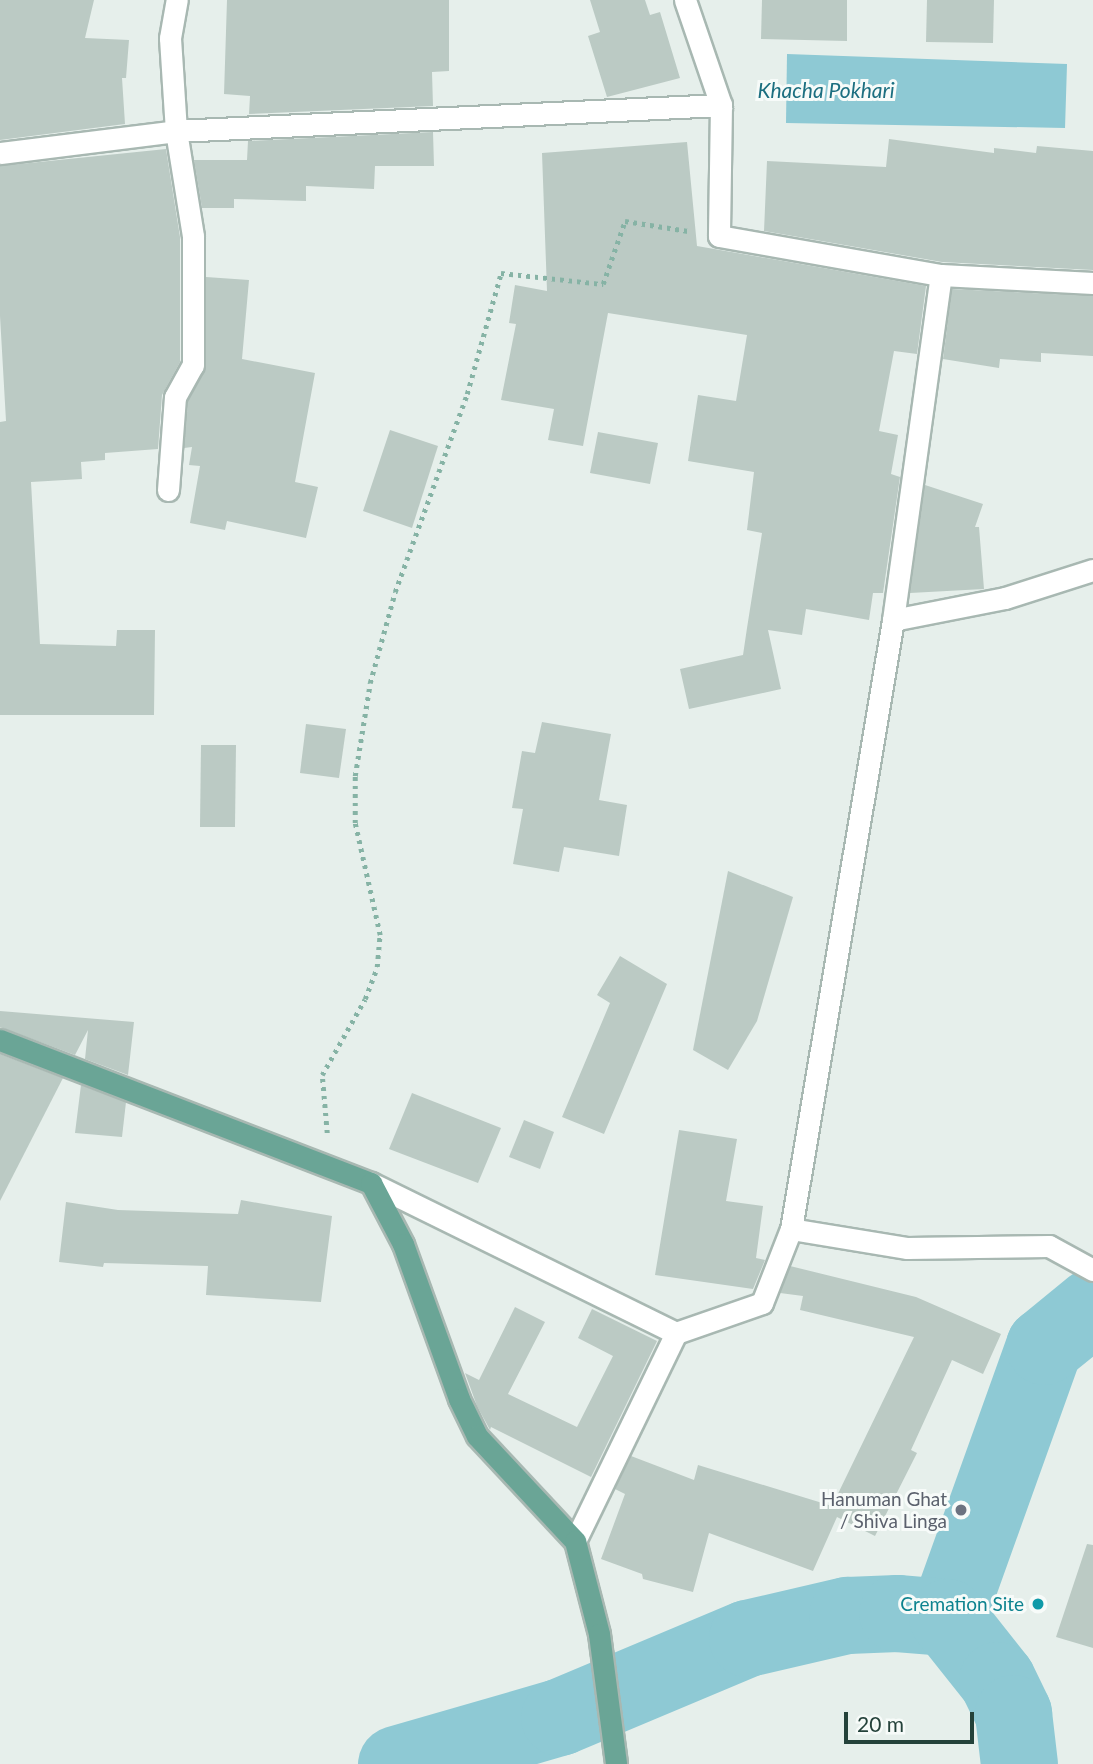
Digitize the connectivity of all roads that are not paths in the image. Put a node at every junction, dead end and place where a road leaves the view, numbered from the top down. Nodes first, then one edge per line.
1 (177, 0) edge
2 (685, 0) edge
3 (721, 105) junction
4 (176, 131) junction
5 (0, 153) edge
6 (941, 275) junction
7 (1093, 283) edge
8 (168, 490) dead end
9 (1093, 570) edge
10 (893, 620) junction
11 (0, 1040) edge
12 (371, 1183) junction
13 (791, 1229) junction
14 (1093, 1269) edge
15 (676, 1333) junction
16 (575, 1541) junction
17 (616, 1764) edge

1 - 4 street
2 - 3 street
3 - 4 street
3 - 6 street
4 - 5 street
4 - 8 street
6 - 7 street
6 - 10 street
9 - 10 street
10 - 13 street
11 - 12 main road
12 - 15 street
12 - 16 main road
13 - 14 street
13 - 15 street
15 - 16 street
16 - 17 main road

